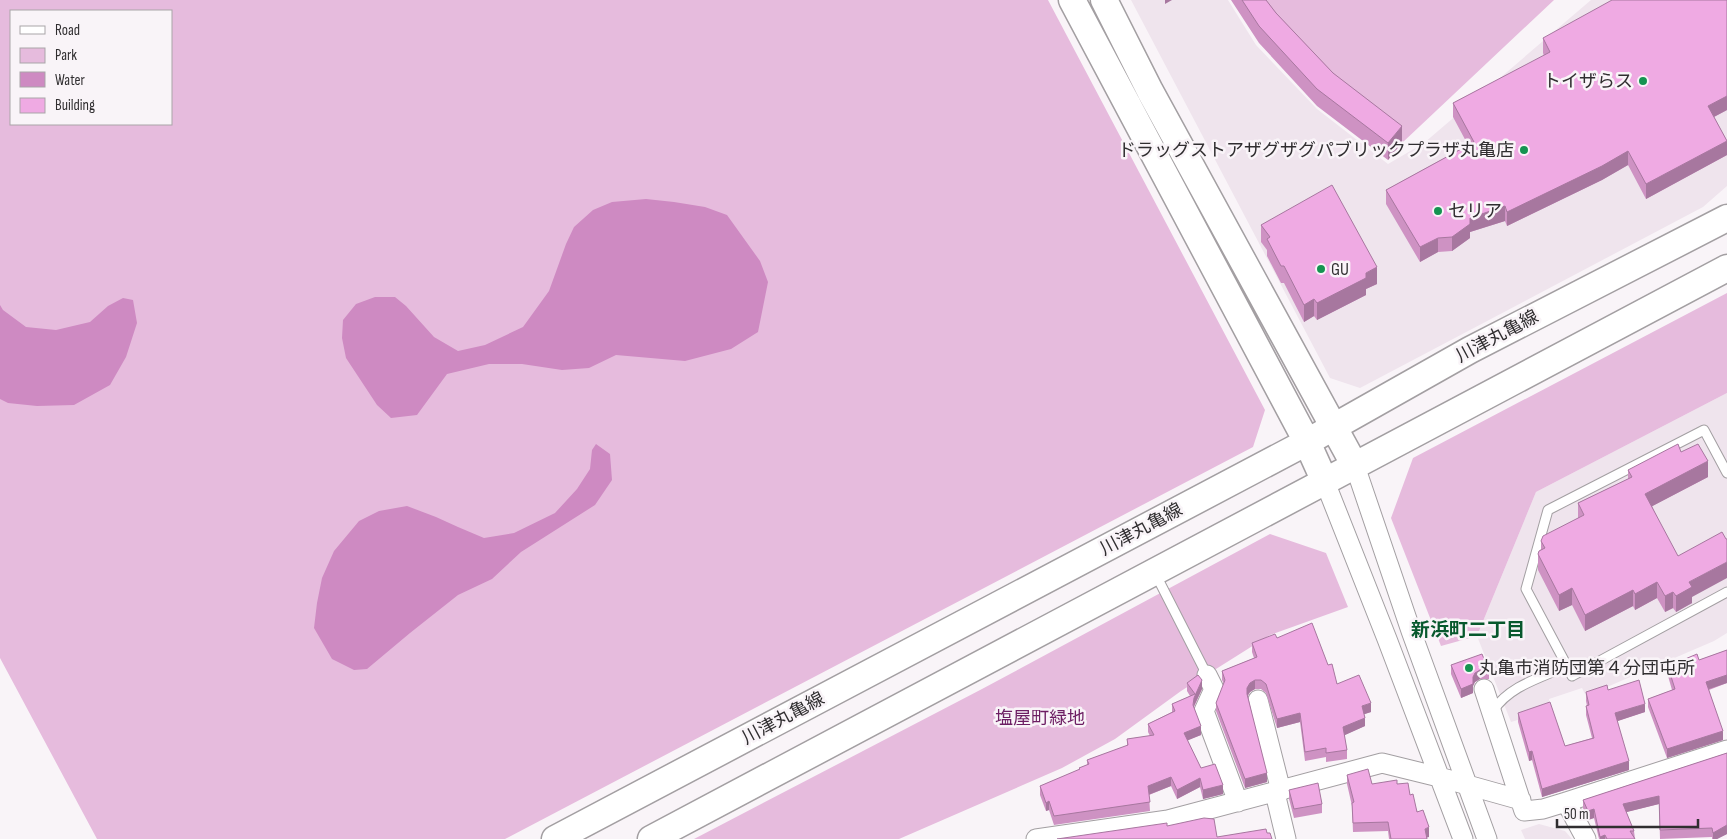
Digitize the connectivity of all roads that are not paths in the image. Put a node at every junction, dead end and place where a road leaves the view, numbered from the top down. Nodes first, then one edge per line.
1 (1072, 0) edge
2 (1104, 0) edge
3 (1727, 218) edge
4 (1727, 268) edge
5 (1332, 426) junction
6 (1307, 442) junction
7 (1355, 466) junction
8 (1727, 473) edge
9 (1325, 482) junction
10 (1155, 572) junction
11 (1727, 592) edge
12 (1567, 666) junction
13 (1207, 675) joint
14 (1484, 689) dead end
15 (1258, 700) dead end
16 (1492, 714) junction
17 (1727, 750) edge
18 (1439, 777) junction
19 (1467, 785) junction
20 (1278, 792) junction
21 (1521, 800) junction
22 (1238, 802) junction
23 (1566, 802) junction
24 (1044, 838) edge
25 (555, 839) edge
26 (650, 839) edge
27 (1286, 839) edge
28 (1463, 839) edge
29 (1487, 839) edge
30 (1586, 839) edge

1 - 6 main road
2 - 5 main road
3 - 5 main road, 川津丸亀線
4 - 7 main road
5 - 6 main road, 川津丸亀線
5 - 7 main road
6 - 9 main road
6 - 25 main road, 川津丸亀線
7 - 9 main road
7 - 19 street
8 - 12 lane
9 - 10 main road
9 - 18 street
10 - 13 lane
10 - 26 main road
11 - 12 lane
12 - 16 lane
13 - 22 street
14 - 16 street
15 - 20 street
16 - 21 street
17 - 23 street
18 - 19 street
18 - 20 street
18 - 28 street
19 - 21 street
19 - 29 street
20 - 22 street
20 - 27 street
21 - 23 street
22 - 24 street
23 - 30 street

